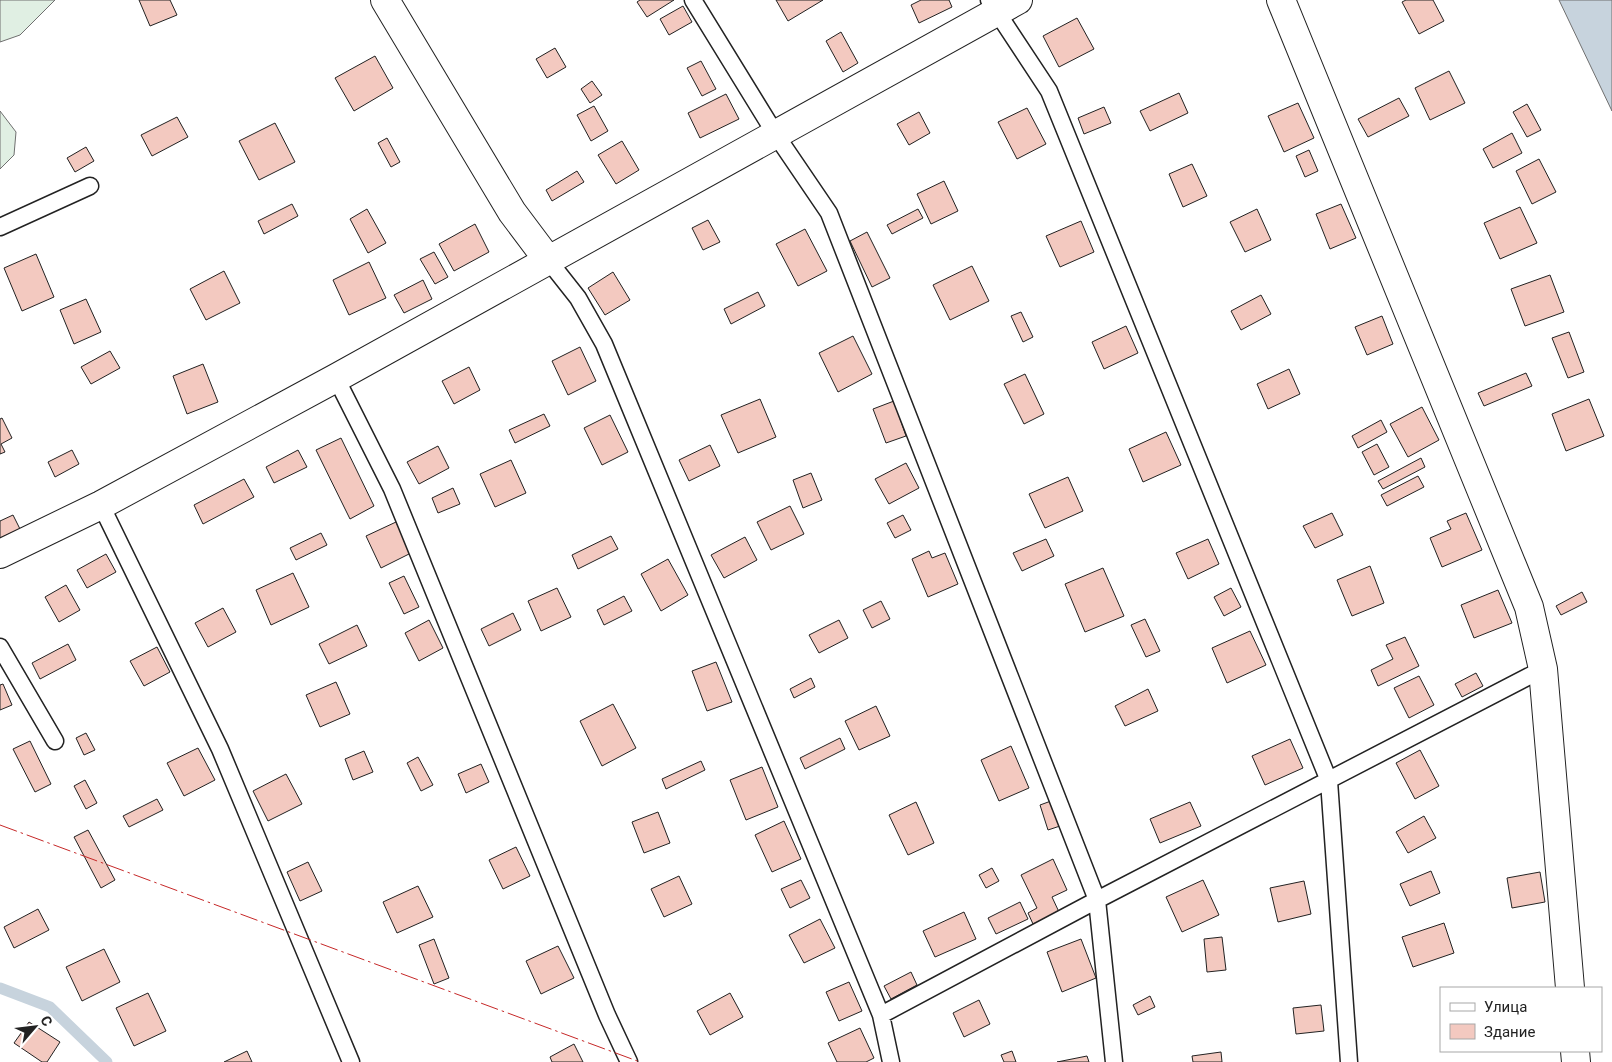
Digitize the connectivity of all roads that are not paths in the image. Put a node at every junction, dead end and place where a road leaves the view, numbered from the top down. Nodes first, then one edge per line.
1 (385, 0) edge
2 (693, 0) edge
3 (1281, 0) edge
4 (1001, 4) edge
5 (776, 135) junction
6 (90, 186) dead end
7 (0, 227) edge
8 (548, 260) junction
9 (336, 378) junction
10 (101, 505) junction
11 (0, 554) edge
12 (0, 647) edge
13 (1543, 669) junction
14 (55, 741) dead end
15 (1328, 781) junction
16 (1097, 900) junction
17 (1570, 987) edge
18 (881, 1015) junction
19 (351, 1062) edge
20 (629, 1062) edge
21 (890, 1062) edge
22 (1114, 1062) edge
23 (1349, 1062) edge

1 - 8 street
2 - 5 lane
3 - 13 street
4 - 5 street
4 - 15 lane
5 - 8 street
5 - 16 lane
6 - 7 lane
8 - 9 street
8 - 18 lane
9 - 10 street
9 - 20 lane
10 - 11 street
10 - 19 lane
12 - 14 lane
13 - 15 lane
13 - 17 street
15 - 16 lane
15 - 23 lane
16 - 18 lane
16 - 22 lane
18 - 21 lane

